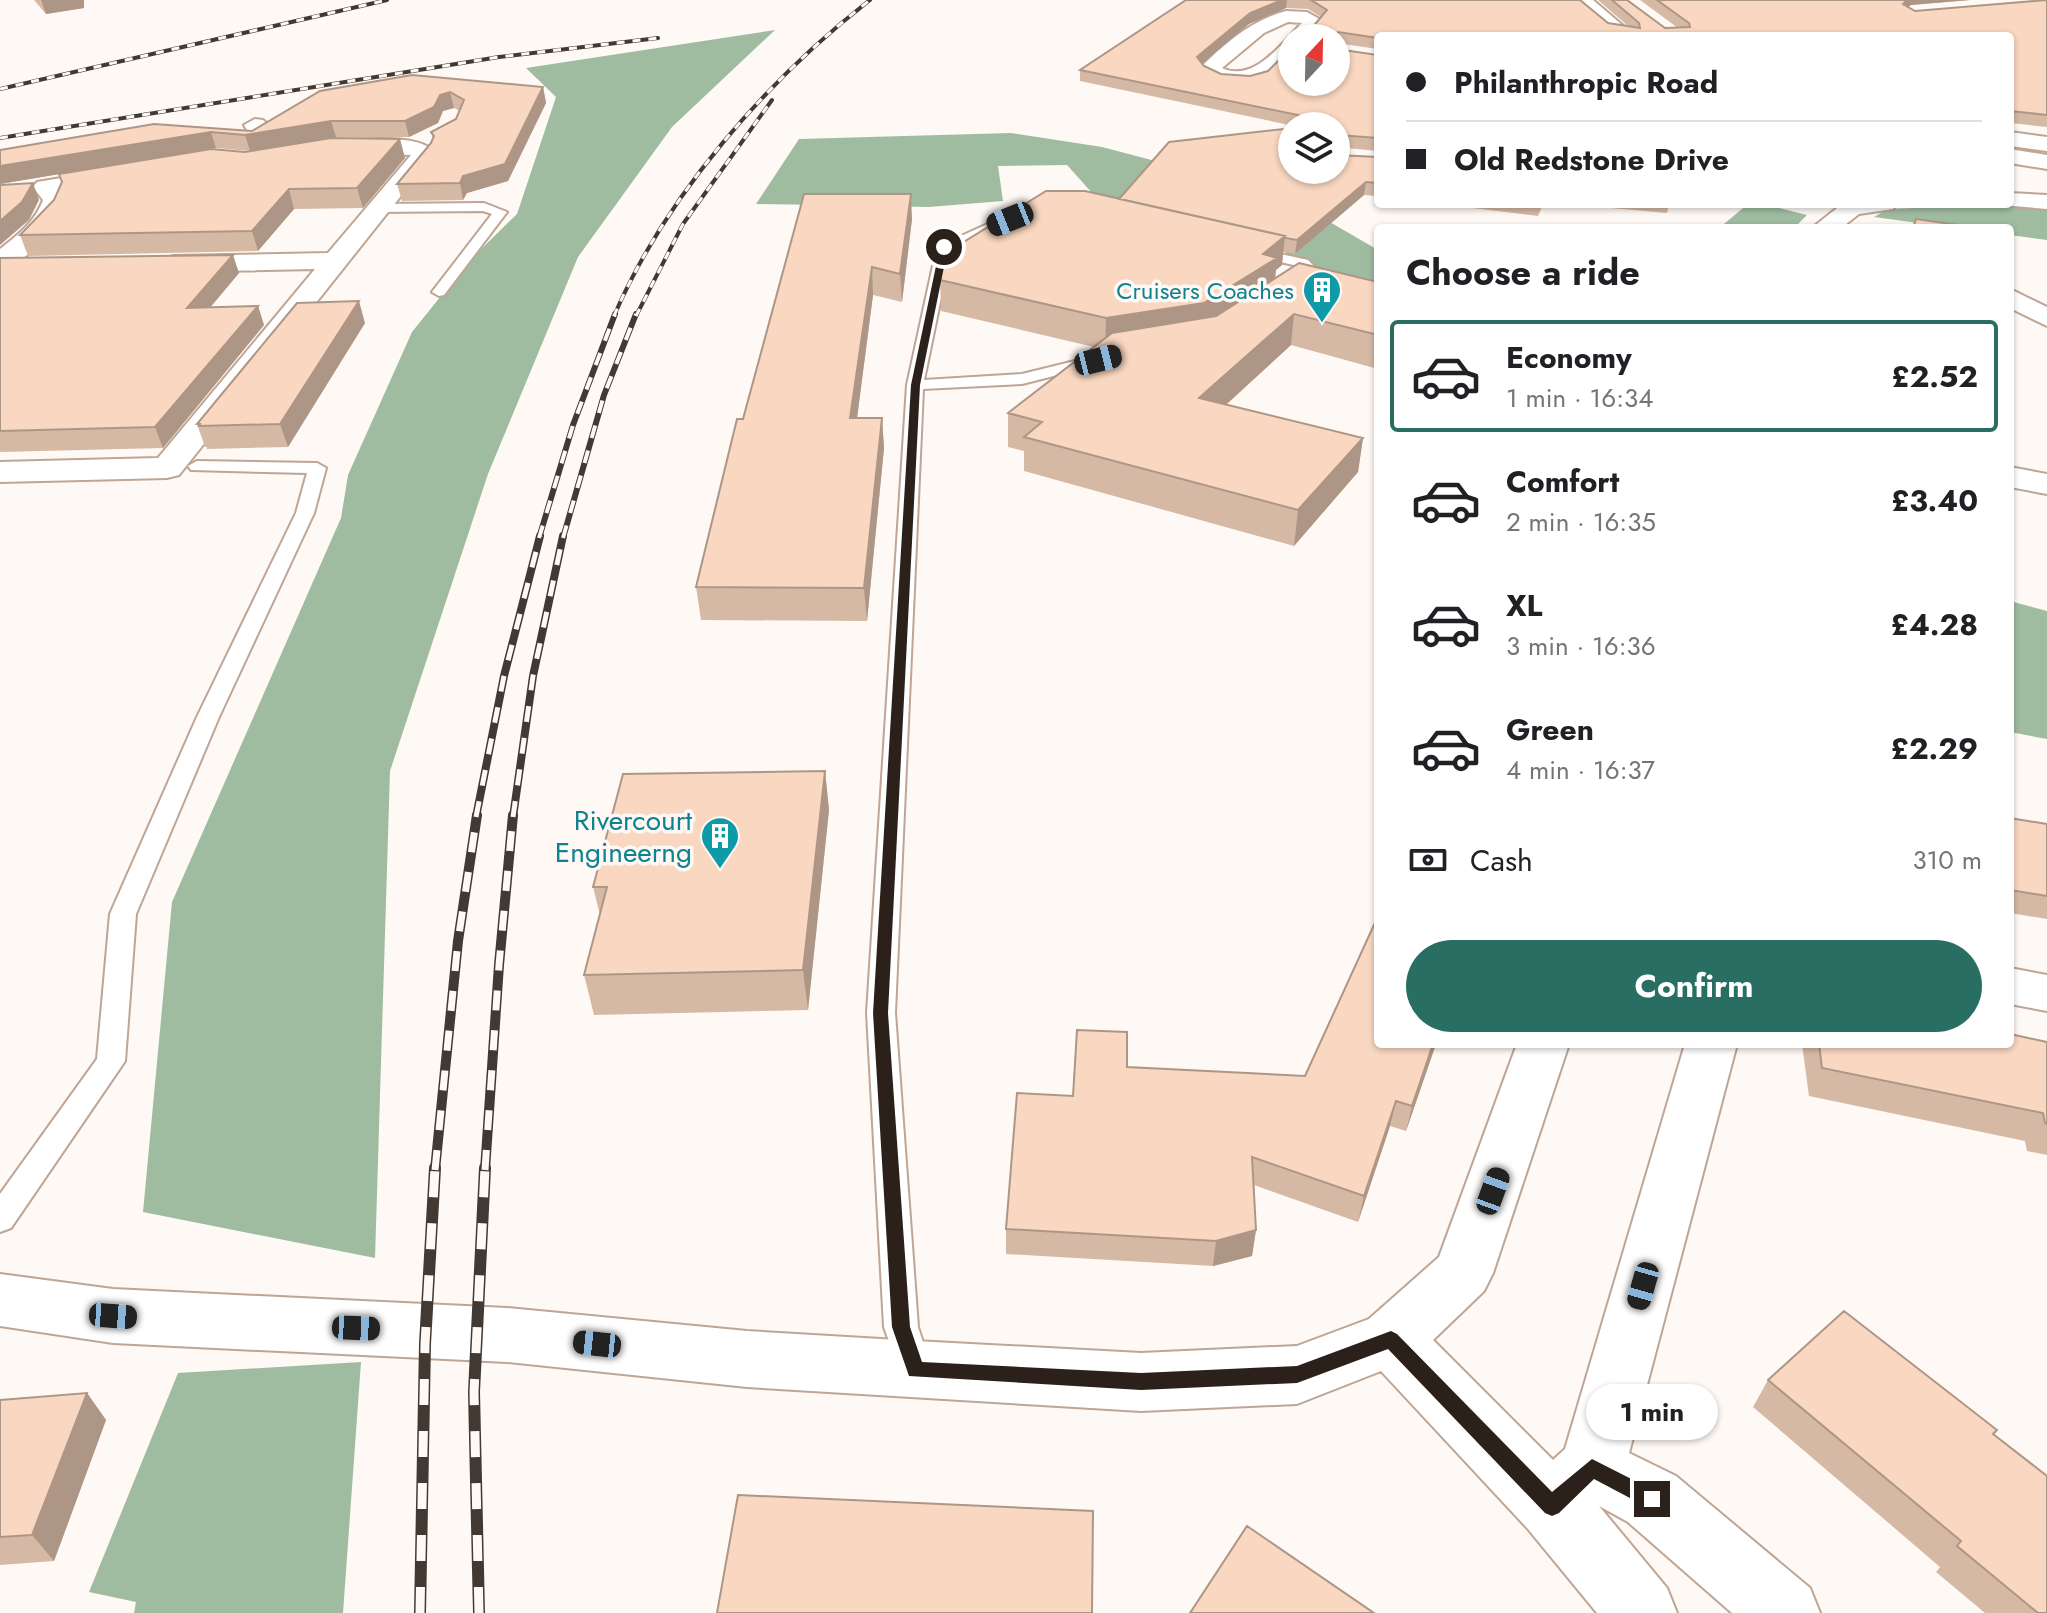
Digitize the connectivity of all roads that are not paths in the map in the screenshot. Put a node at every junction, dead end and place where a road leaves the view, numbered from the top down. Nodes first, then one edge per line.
1 (1583, 0) edge
2 (1311, 24) edge
3 (1620, 32) edge
4 (1241, 40) junction
5 (1278, 42) edge
6 (1278, 57) edge
7 (255, 125) edge
8 (437, 135) edge
9 (2014, 140) edge
10 (2047, 144) edge
11 (414, 147) junction
12 (287, 154) junction
13 (2014, 157) edge
14 (262, 159) edge
15 (2047, 162) edge
16 (138, 172) edge
17 (45, 187) junction
18 (17, 192) edge
19 (2014, 200) edge
20 (2047, 202) edge
21 (379, 208) junction
22 (1852, 208) edge
23 (1033, 210) edge
24 (1830, 224) edge
25 (1227, 246) edge
26 (0, 261) edge
27 (337, 261) junction
28 (153, 264) edge
29 (0, 267) edge
30 (31, 267) edge
31 (439, 292) dead end
32 (1274, 298) edge
33 (2014, 299) edge
34 (2047, 318) edge
35 (1123, 353) edge
36 (915, 385) junction
37 (197, 466) dead end
38 (0, 472) edge
39 (2014, 478) edge
40 (2047, 484) edge
41 (2014, 987) edge
42 (2047, 993) edge
43 (1542, 1048) edge
44 (1710, 1048) edge
45 (0, 1219) edge
46 (0, 1300) edge
47 (1391, 1339) junction
48 (915, 1370) junction
49 (1572, 1487) junction
50 (1642, 1613) edge
51 (1785, 1613) edge

1 - 3 street
2 - 4 street
4 - 5 street
4 - 6 street
7 - 12 street
8 - 11 street
9 - 10 street
11 - 12 street
11 - 21 street
12 - 14 street
13 - 15 street
16 - 17 street
17 - 18 street
17 - 26 street
19 - 20 street
21 - 27 street
21 - 31 lane
22 - 24 street
23 - 36 lane
25 - 32 lane
27 - 28 street
27 - 38 street
29 - 30 street
33 - 34 street
35 - 36 lane
36 - 48 lane
37 - 45 lane
39 - 40 street
41 - 42 street
43 - 47 street
44 - 49 street
46 - 48 street
47 - 48 street
47 - 49 street
49 - 50 street
49 - 51 street

